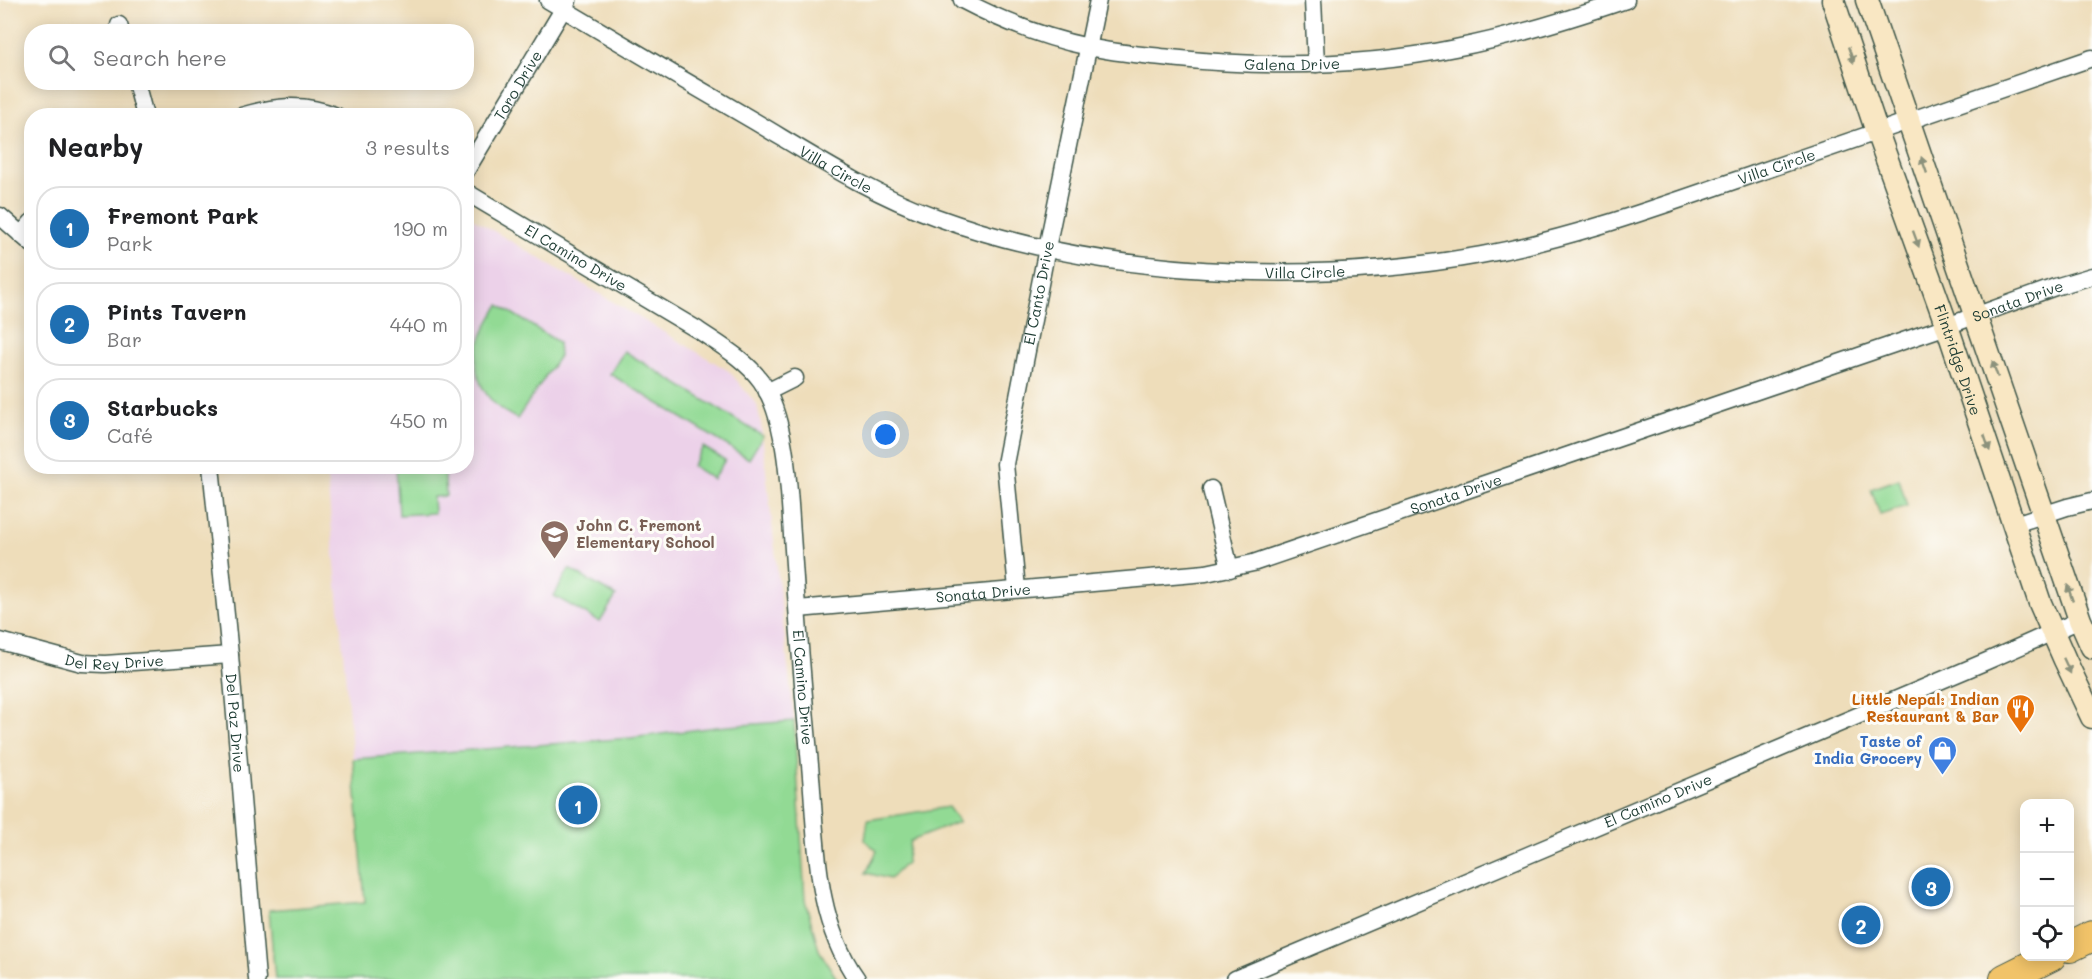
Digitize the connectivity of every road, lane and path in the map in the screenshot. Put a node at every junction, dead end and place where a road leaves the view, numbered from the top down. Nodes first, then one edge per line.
1 (548, 0) edge
2 (962, 0) edge
3 (1098, 0) edge
4 (1313, 0) edge
5 (1626, 0) edge
6 (1833, 0) edge
7 (1867, 0) edge
8 (566, 4) edge
9 (1089, 47) junction
10 (2092, 58) edge
11 (1316, 64) junction
12 (138, 90) edge
13 (143, 108) edge
14 (269, 108) edge
15 (309, 108) edge
16 (1909, 123) junction
17 (1877, 132) junction
18 (474, 158) edge
19 (474, 197) edge
20 (0, 216) edge
21 (24, 231) edge
22 (1047, 248) junction
23 (2092, 276) edge
24 (1977, 316) junction
25 (1947, 326) junction
26 (795, 378) dead end
27 (766, 392) junction
28 (212, 474) edge
29 (1211, 489) dead end
30 (2092, 501) edge
31 (2044, 515) junction
32 (2015, 524) junction
33 (1230, 569) junction
34 (1017, 589) junction
35 (798, 609) junction
36 (2080, 620) junction
37 (2052, 632) junction
38 (0, 641) edge
39 (2092, 647) edge
40 (230, 656) junction
41 (2092, 717) edge
42 (2092, 936) edge
43 (2074, 945) edge
44 (2043, 961) edge
45 (256, 979) edge
46 (857, 979) edge
47 (1235, 979) edge
48 (2005, 979) edge

1 - 8 street, Villa Circle
2 - 9 street, Galena Drive
3 - 9 street, El Canto Drive
4 - 11 street
5 - 11 street, Galena Drive
6 -> 17 street, Flintridge Drive
7 - 16 street, Flintridge Drive
8 - 18 street, Toro Drive
8 - 22 street, Villa Circle
9 - 11 street, Galena Drive
9 - 22 street, El Canto Drive
10 - 16 street, Villa Circle
12 - 13 street
14 - 15 street
16 - 17 street, Villa Circle
24 -> 16 street, Flintridge Drive
17 - 22 street, Villa Circle
17 -> 25 street, Flintridge Drive
19 - 27 street, El Camino Drive
20 - 21 street
22 - 34 street, El Canto Drive
23 - 24 street, Sonata Drive
24 - 25 street, Sonata Drive
31 -> 24 street, Flintridge Drive
25 -> 32 street, Flintridge Drive
25 - 33 street, Sonata Drive
26 - 27 street
27 - 35 street, El Camino Drive
28 - 40 street, Del Paz Drive
29 - 33 street
30 - 31 street
31 - 32 street
36 -> 31 street, Flintridge Drive
32 - 37 street, Flintridge Drive
33 - 34 street, Sonata Drive
34 - 35 street, Sonata Drive
35 - 46 street, El Camino Drive
36 - 37 street, El Camino Drive
36 - 39 street, Flintridge Drive
37 -> 41 street, Flintridge Drive
37 - 47 street, El Camino Drive
38 - 40 street, Del Rey Drive
40 - 45 street, Del Paz Drive
42 - 43 highway
44 - 48 highway

